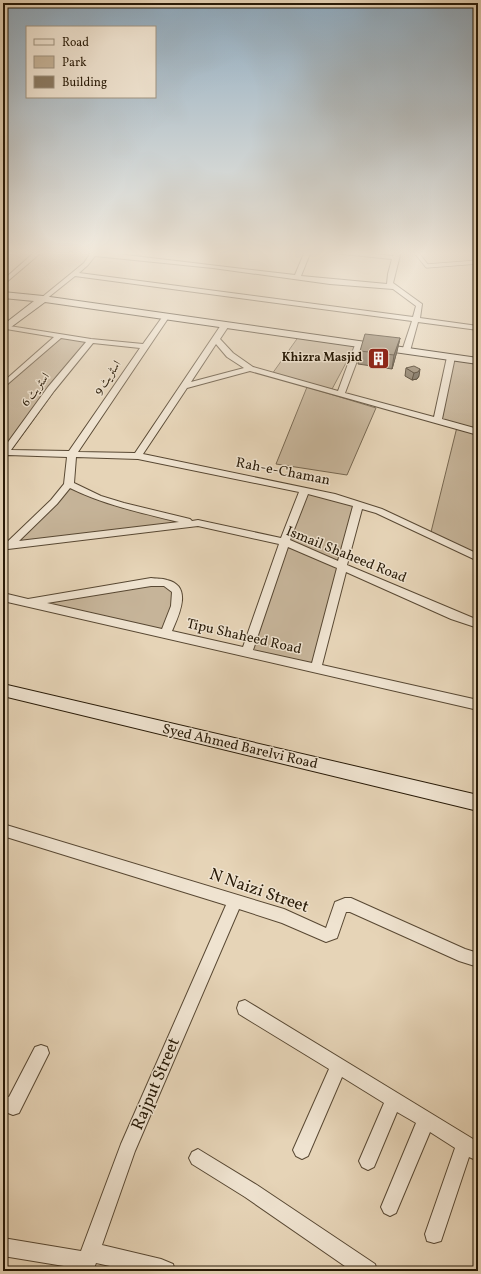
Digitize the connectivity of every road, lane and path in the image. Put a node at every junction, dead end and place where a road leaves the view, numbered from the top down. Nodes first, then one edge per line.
1 (28, 310) edge
2 (121, 310) edge
3 (351, 310) edge
4 (418, 310) edge
5 (165, 317) junction
6 (416, 319) junction
7 (226, 324) junction
8 (478, 328) edge
9 (4, 329) edge
10 (59, 336) junction
11 (91, 340) junction
12 (217, 340) junction
13 (359, 345) junction
14 (144, 346) junction
15 (406, 351) junction
16 (451, 357) junction
17 (478, 361) edge
18 (250, 369) junction
19 (3, 386) edge
20 (186, 386) junction
21 (340, 395) junction
22 (438, 421) junction
23 (478, 432) edge
24 (4, 453) edge
25 (72, 454) junction
26 (138, 456) junction
27 (69, 484) junction
28 (304, 491) junction
29 (358, 504) junction
30 (198, 523) junction
31 (284, 543) junction
32 (6, 547) edge
33 (478, 558) edge
34 (341, 566) junction
35 (3, 598) edge
36 (26, 603) junction
37 (478, 624) edge
38 (165, 634) junction
39 (247, 652) junction
40 (316, 668) junction
41 (3, 690) edge
42 (478, 705) edge
43 (478, 803) edge
44 (3, 830) edge
45 (236, 901) junction
46 (478, 960) edge
47 (245, 1008) dead end
48 (41, 1052) dead end
49 (339, 1066) junction
50 (394, 1100) junction
51 (8, 1105) edge
52 (426, 1120) junction
53 (472, 1148) edge
54 (302, 1150) dead end
55 (198, 1158) dead end
56 (368, 1161) dead end
57 (390, 1207) dead end
58 (434, 1234) dead end
59 (3, 1247) edge
60 (87, 1261) edge
61 (166, 1271) edge
62 (368, 1271) edge

1 - 9 main road
2 - 5 main road
3 - 6 street
4 - 6 street
5 - 7 main road
5 - 14 street, اسٹریٹ 9
6 - 8 street
6 - 15 street
7 - 12 street
7 - 13 main road
9 - 10 street
10 - 11 street
10 - 19 street
11 - 14 street
11 - 24 street, اسٹریٹ 6
12 - 18 street
12 - 20 street
13 - 15 main road
13 - 21 street
14 - 25 street, اسٹریٹ 9
15 - 16 main road
16 - 17 main road
16 - 22 street
18 - 20 street
18 - 21 street
20 - 26 street
21 - 22 street
22 - 23 street
24 - 25 street, Rah-e-Chaman
25 - 26 street, Rah-e-Chaman
25 - 27 street
26 - 28 street, Rah-e-Chaman
27 - 30 street
27 - 32 street
28 - 29 street, Rah-e-Chaman
28 - 31 street
29 - 33 street, Rah-e-Chaman
29 - 34 street
30 - 31 street, Ismail Shaheed Road
30 - 32 street, Ismail Shaheed Road
31 - 34 street, Ismail Shaheed Road
31 - 39 street
34 - 37 street, Ismail Shaheed Road
34 - 40 street
35 - 36 street, Tipu Shaheed Road
36 - 38 street, Tipu Shaheed Road
36 - 38 street
38 - 39 street, Tipu Shaheed Road
39 - 40 street, Tipu Shaheed Road
40 - 42 street, Tipu Shaheed Road
41 - 43 main road, Syed Ahmed Barelvi Road
44 - 45 street, N Naizi Street
45 - 46 street, N Naizi Street
45 - 60 street, Rajput Street
47 - 49 street
48 - 51 street
49 - 50 street
49 - 54 street
50 - 52 street
50 - 56 street
52 - 53 street
52 - 57 street
53 - 58 street
55 - 62 street
59 - 60 street
60 - 61 street

